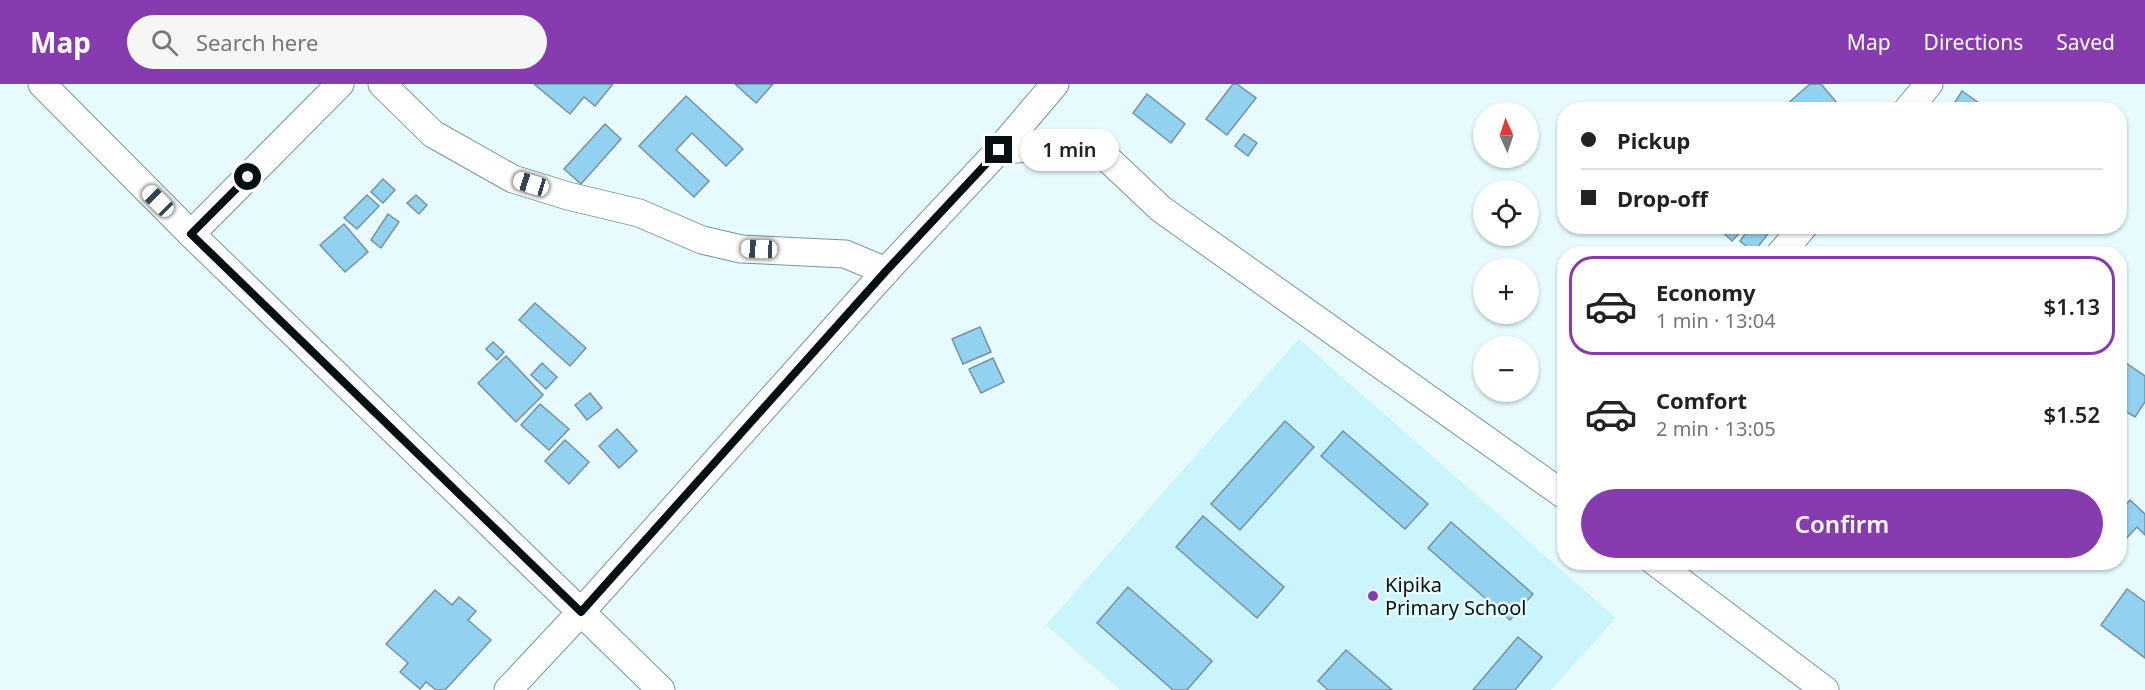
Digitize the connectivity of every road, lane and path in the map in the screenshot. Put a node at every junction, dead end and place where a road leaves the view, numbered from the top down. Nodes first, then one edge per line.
1 (42, 84) edge
2 (340, 84) edge
3 (382, 84) edge
4 (1055, 84) edge
5 (1929, 84) edge
6 (1914, 102) edge
7 (999, 150) junction
8 (191, 234) junction
9 (1797, 234) edge
10 (1787, 246) edge
11 (886, 271) junction
12 (1557, 490) edge
13 (1665, 570) edge
14 (581, 612) junction
15 (508, 690) edge
16 (661, 690) edge
17 (1825, 690) edge

1 - 8 street
2 - 8 street
3 - 11 street
4 - 7 street
5 - 6 street
7 - 11 street
7 - 12 street
8 - 14 street
9 - 10 street
11 - 14 street
13 - 17 street
14 - 15 street
14 - 16 street

